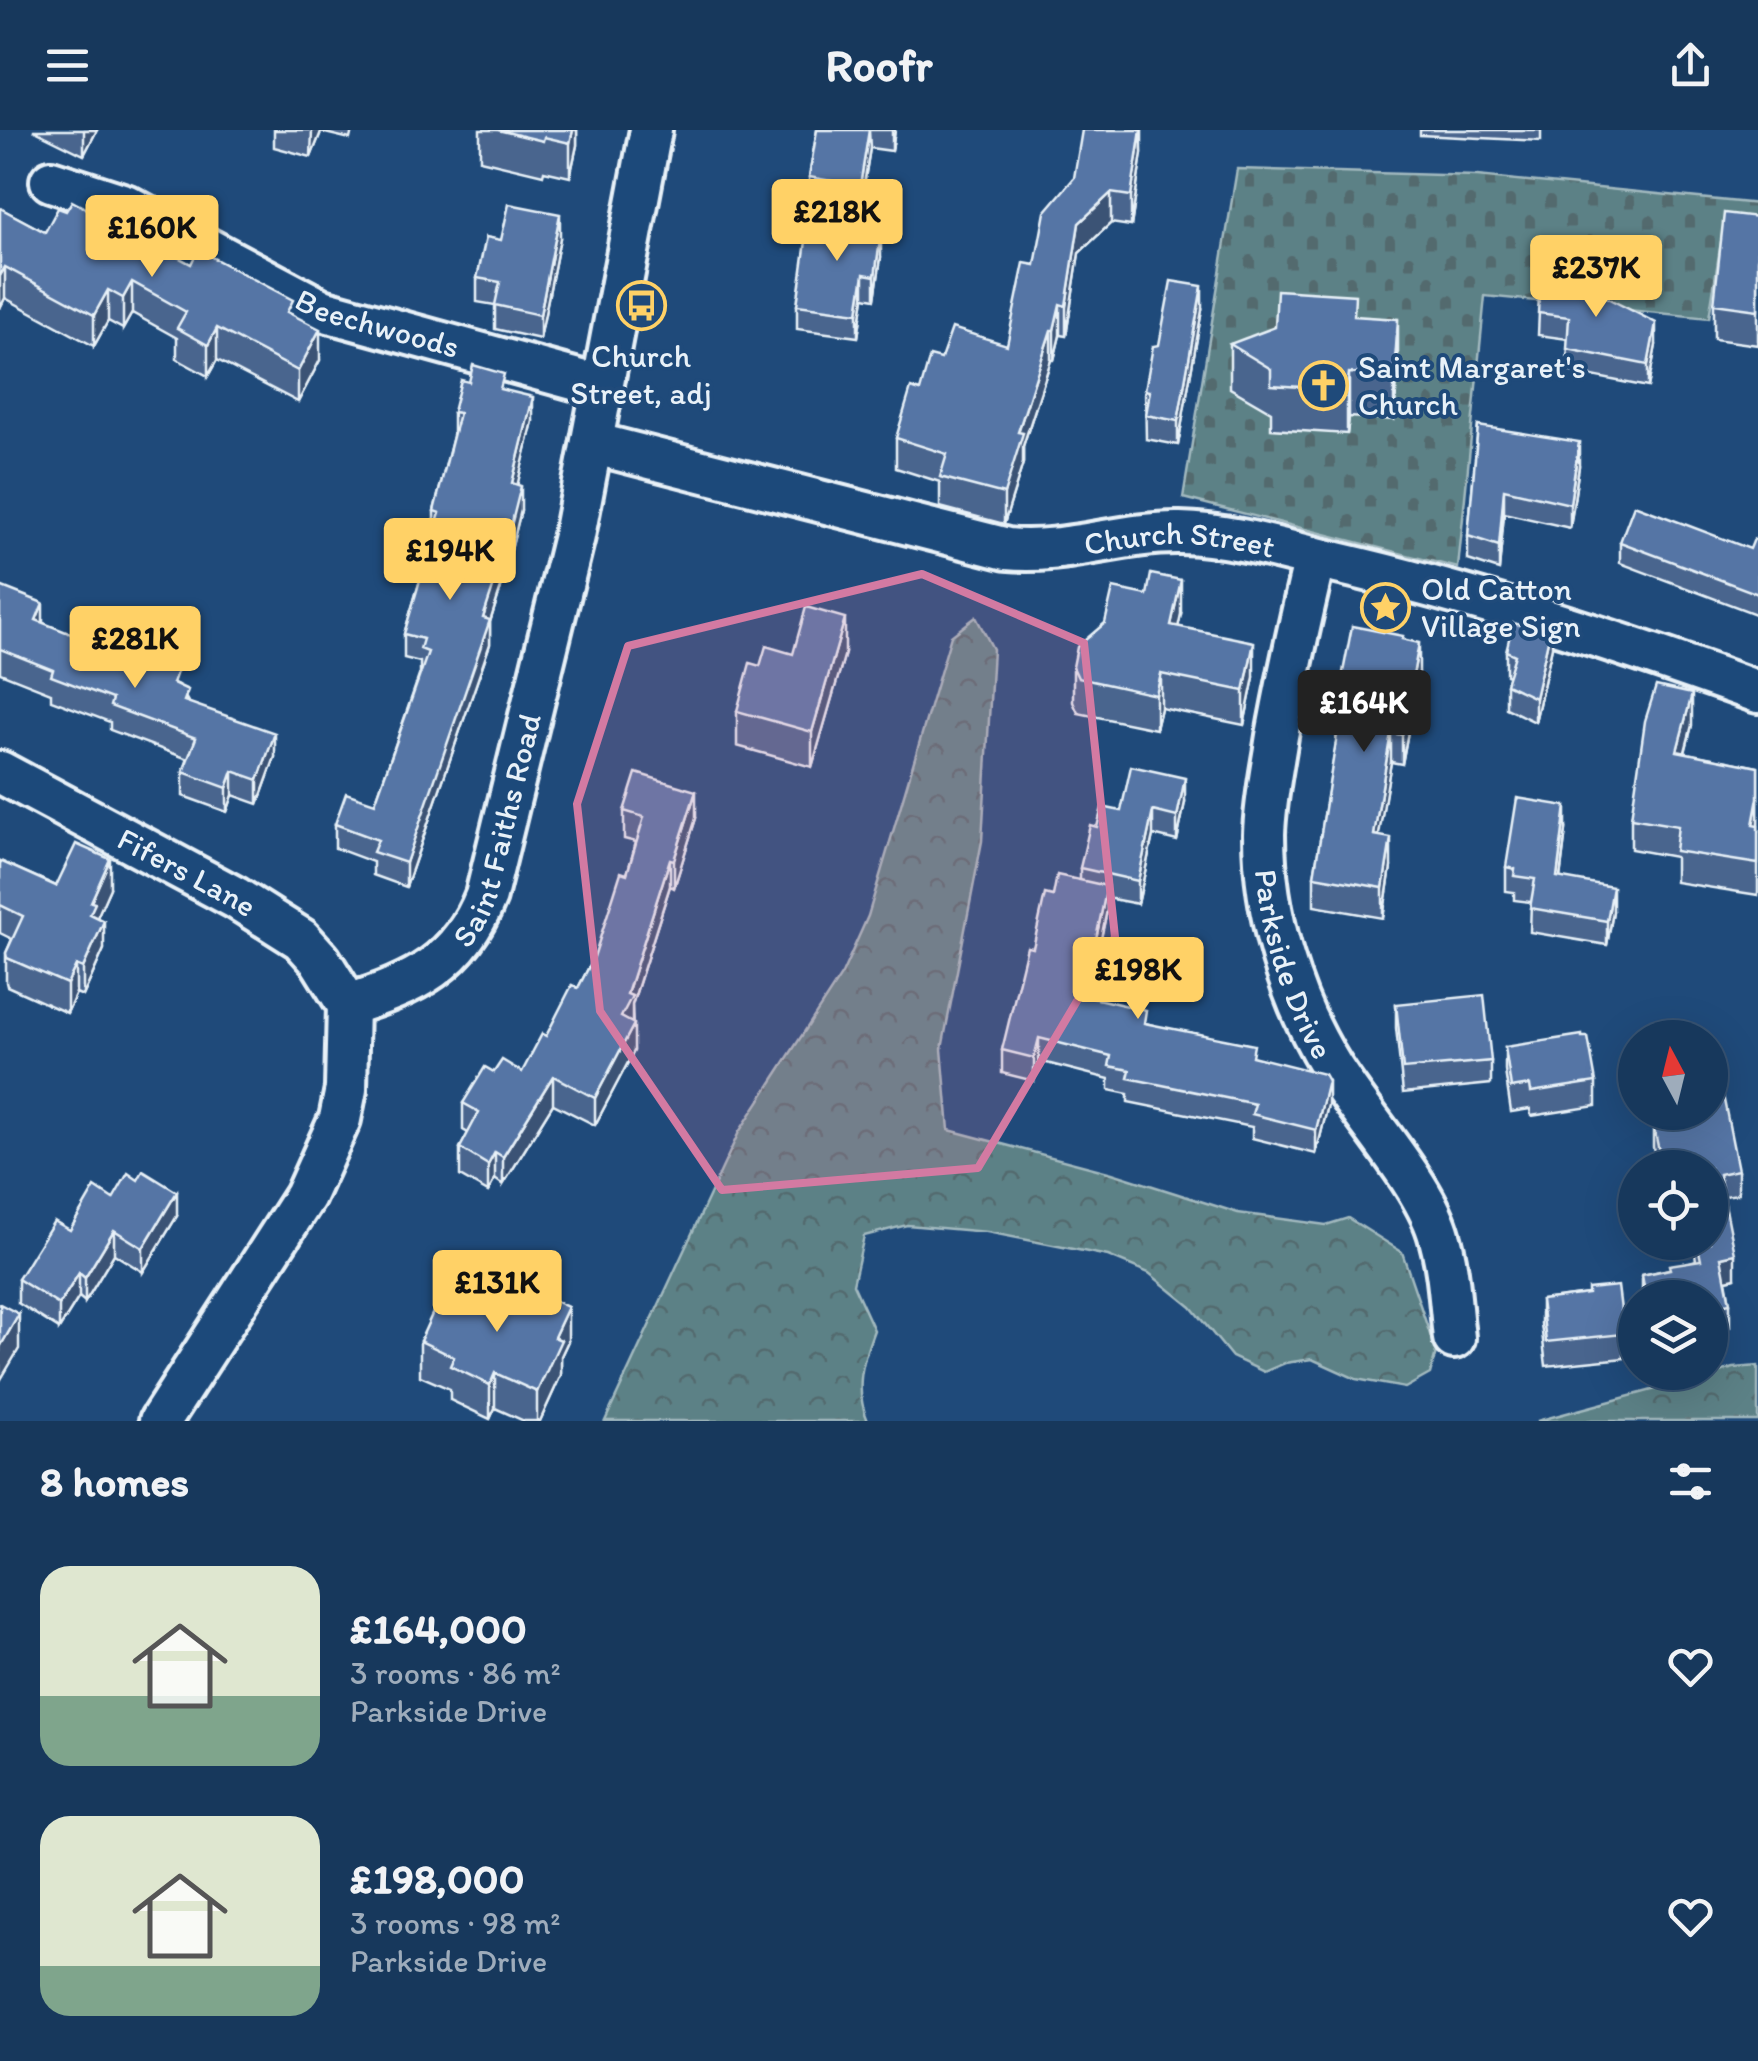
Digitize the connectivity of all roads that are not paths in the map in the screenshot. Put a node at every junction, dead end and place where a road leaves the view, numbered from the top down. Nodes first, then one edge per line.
1 (652, 130) edge
2 (51, 180) dead end
3 (603, 387) junction
4 (592, 443) junction
5 (1315, 558) junction
6 (1758, 692) edge
7 (0, 772) edge
8 (348, 1005) junction
9 (1454, 1338) dead end
10 (160, 1421) edge

1 - 3 street, Saint Faiths Road
2 - 3 street, Beechwoods
3 - 4 street, Saint Faiths Road
4 - 5 street, Church Street
4 - 8 street, Saint Faiths Road
5 - 6 street, Church Street
5 - 9 street, Parkside Drive
7 - 8 street, Fifers Lane
8 - 10 street

